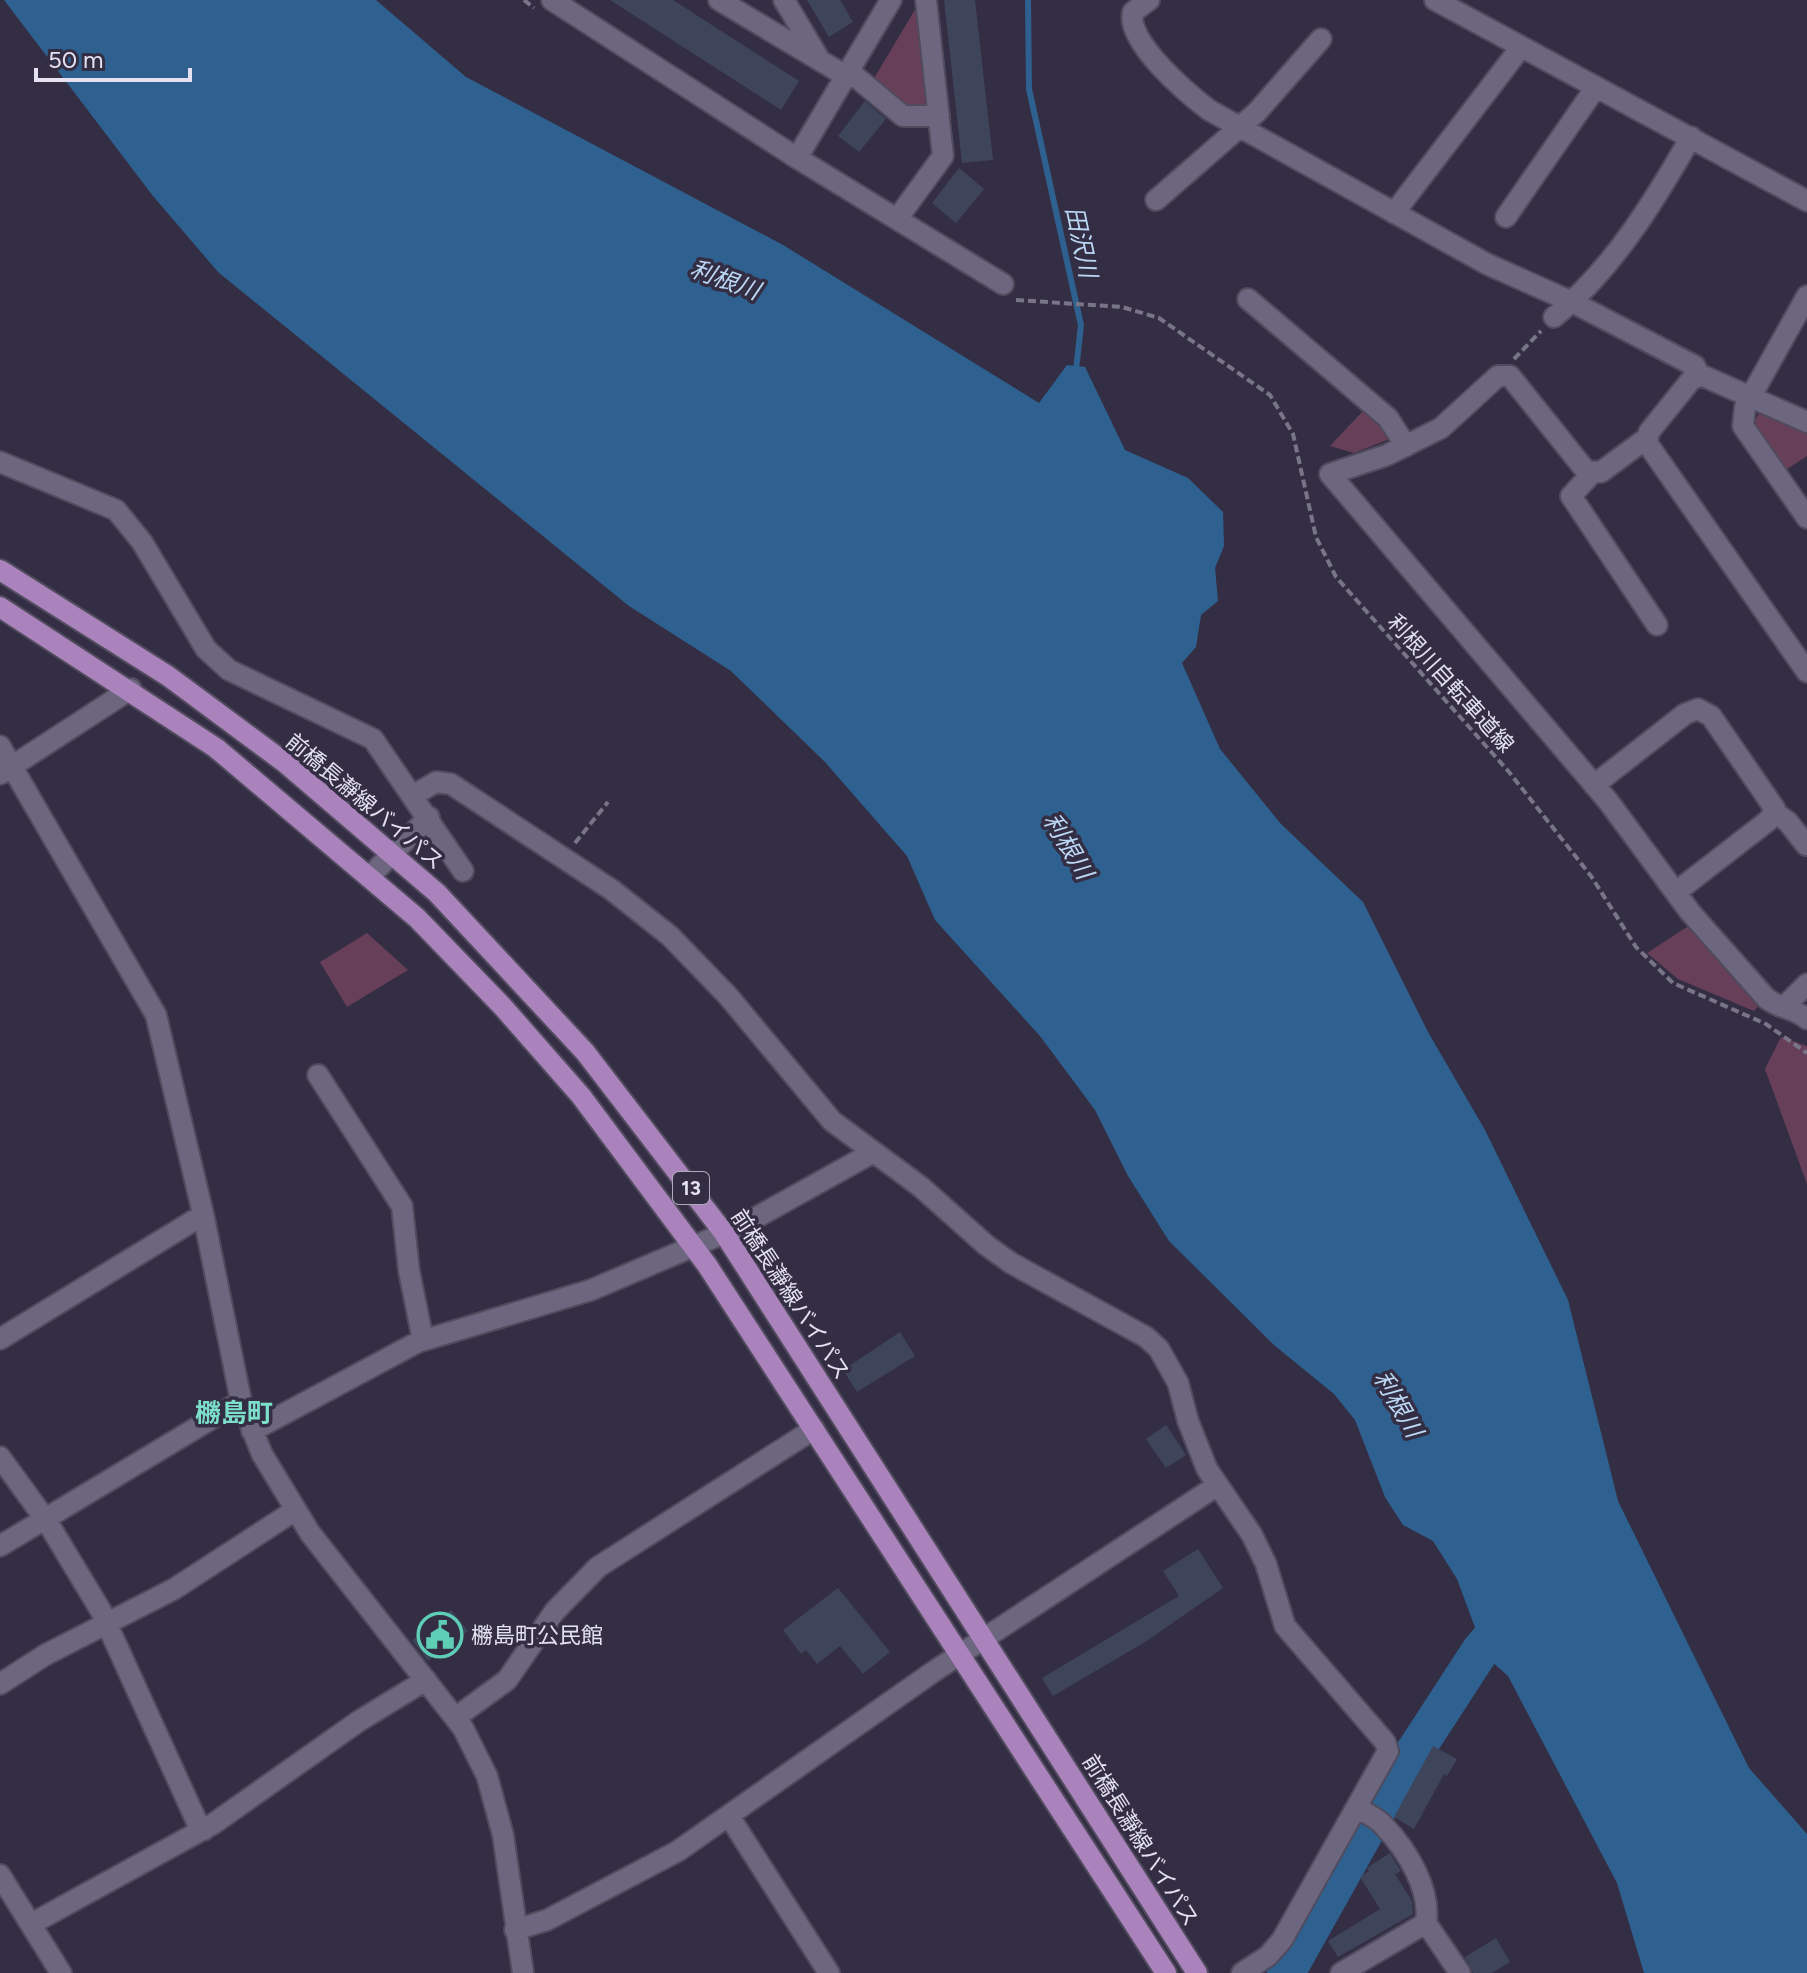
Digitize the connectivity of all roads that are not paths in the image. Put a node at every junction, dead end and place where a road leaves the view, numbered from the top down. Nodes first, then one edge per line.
1 (552, 0) edge
2 (719, 0) edge
3 (784, 0) edge
4 (891, 0) edge
5 (926, 0) edge
6 (1149, 0) edge
7 (1435, 0) edge
8 (1321, 39) dead end
9 (1521, 47) junction
10 (820, 61) junction
11 (846, 76) junction
12 (1596, 87) junction
13 (939, 116) junction
14 (1238, 126) junction
15 (1691, 137) junction
16 (797, 158) junction
17 (1156, 200) dead end
18 (1807, 201) edge
19 (1394, 213) junction
20 (1506, 217) dead end
21 (897, 219) junction
22 (1003, 284) dead end
23 (1807, 296) edge
24 (1248, 299) dead end
25 (1572, 302) junction
26 (1554, 317) road end
27 (1699, 376) junction
28 (1751, 395) junction
29 (1807, 422) edge
30 (1647, 438) junction
31 (1406, 446) junction
32 (0, 462) edge
33 (1593, 472) junction
34 (1807, 518) edge
35 (0, 570) edge
36 (0, 607) edge
37 (1657, 625) dead end
38 (1807, 672) edge
39 (131, 689) junction
40 (0, 746) edge
41 (6, 770) edge
42 (1594, 785) junction
43 (414, 795) junction
44 (1774, 812) junction
45 (429, 817) junction
46 (1806, 845) edge
47 (392, 853) junction
48 (463, 871) dead end
49 (370, 876) junction
50 (1676, 892) junction
51 (1807, 984) edge
52 (1784, 1007) junction
53 (1807, 1019) edge
54 (318, 1075) dead end
55 (872, 1153) junction
56 (204, 1218) junction
57 (724, 1233) junction
58 (694, 1246) junction
59 (0, 1339) edge
60 (423, 1340) junction
61 (241, 1401) junction
62 (814, 1429) junction
63 (252, 1431) junction
64 (0, 1457) edge
65 (1218, 1485) junction
66 (294, 1511) junction
67 (45, 1518) junction
68 (0, 1546) edge
69 (108, 1624) junction
70 (985, 1637) junction
71 (960, 1654) junction
72 (426, 1680) junction
73 (0, 1684) edge
74 (455, 1718) junction
75 (1369, 1815) junction
76 (729, 1816) junction
77 (204, 1830) junction
78 (0, 1875) edge
79 (1426, 1923) junction
80 (31, 1924) junction
81 (515, 1930) junction
82 (61, 1973) edge
83 (523, 1973) edge
84 (829, 1973) edge
85 (1166, 1973) edge
86 (1197, 1973) edge
87 (1242, 1973) edge
88 (1341, 1973) edge
89 (1460, 1973) edge

1 - 16 street
2 - 10 street
3 - 10 street
4 - 11 street
5 - 13 street
6 - 14 street
7 - 9 street
8 - 14 street
9 - 12 street
9 - 19 street
10 - 11 street
11 - 13 street
11 - 16 street
12 - 15 street
12 - 20 street
13 - 21 street
14 - 17 street
14 - 19 street
15 - 18 street
15 - 25 street
16 - 21 street
19 - 25 street
21 - 22 street
23 - 28 street
24 - 31 street
25 - 26 street
25 - 27 street
27 - 28 street
27 - 30 street
28 - 29 street
28 - 34 street
30 - 33 street
30 - 38 street
31 - 33 street
31 - 42 street
32 - 43 street
33 - 37 street
35 - 47 main road, 前橋長瀞線バイパス / 13
36 - 39 main road, 13
39 - 41 street
39 - 49 main road, 13
40 - 41 street
41 - 56 street
42 - 44 street
42 - 50 street
43 - 45 street
43 - 55 street
44 - 46 street
44 - 50 street
45 - 47 street
45 - 48 street
47 - 49 street
47 - 57 main road, 前橋長瀞線バイパス / 13
49 - 58 main road, 13
50 - 52 street
51 - 52 street
52 - 53 street
54 - 60 street
55 - 57 street
55 - 65 street
56 - 59 street
56 - 61 street
57 - 58 street
57 - 70 main road, 前橋長瀞線バイパス / 13
58 - 60 street
58 - 62 main road, 13
60 - 63 street
61 - 63 street
61 - 67 street
62 - 71 main road, 13
62 - 74 street
63 - 66 street
64 - 67 street
65 - 70 street
65 - 75 street
66 - 69 street
66 - 72 street
67 - 68 street
67 - 69 street
69 - 73 street
69 - 77 street
70 - 71 street
70 - 86 main road, 前橋長瀞線バイパス / 13
71 - 76 street
71 - 85 main road, 13
72 - 74 street
72 - 77 street
74 - 81 street
75 - 79 street
75 - 87 street
76 - 81 street
76 - 84 street
77 - 80 street
78 - 80 street
79 - 88 street
79 - 89 street
80 - 82 street
81 - 83 street

